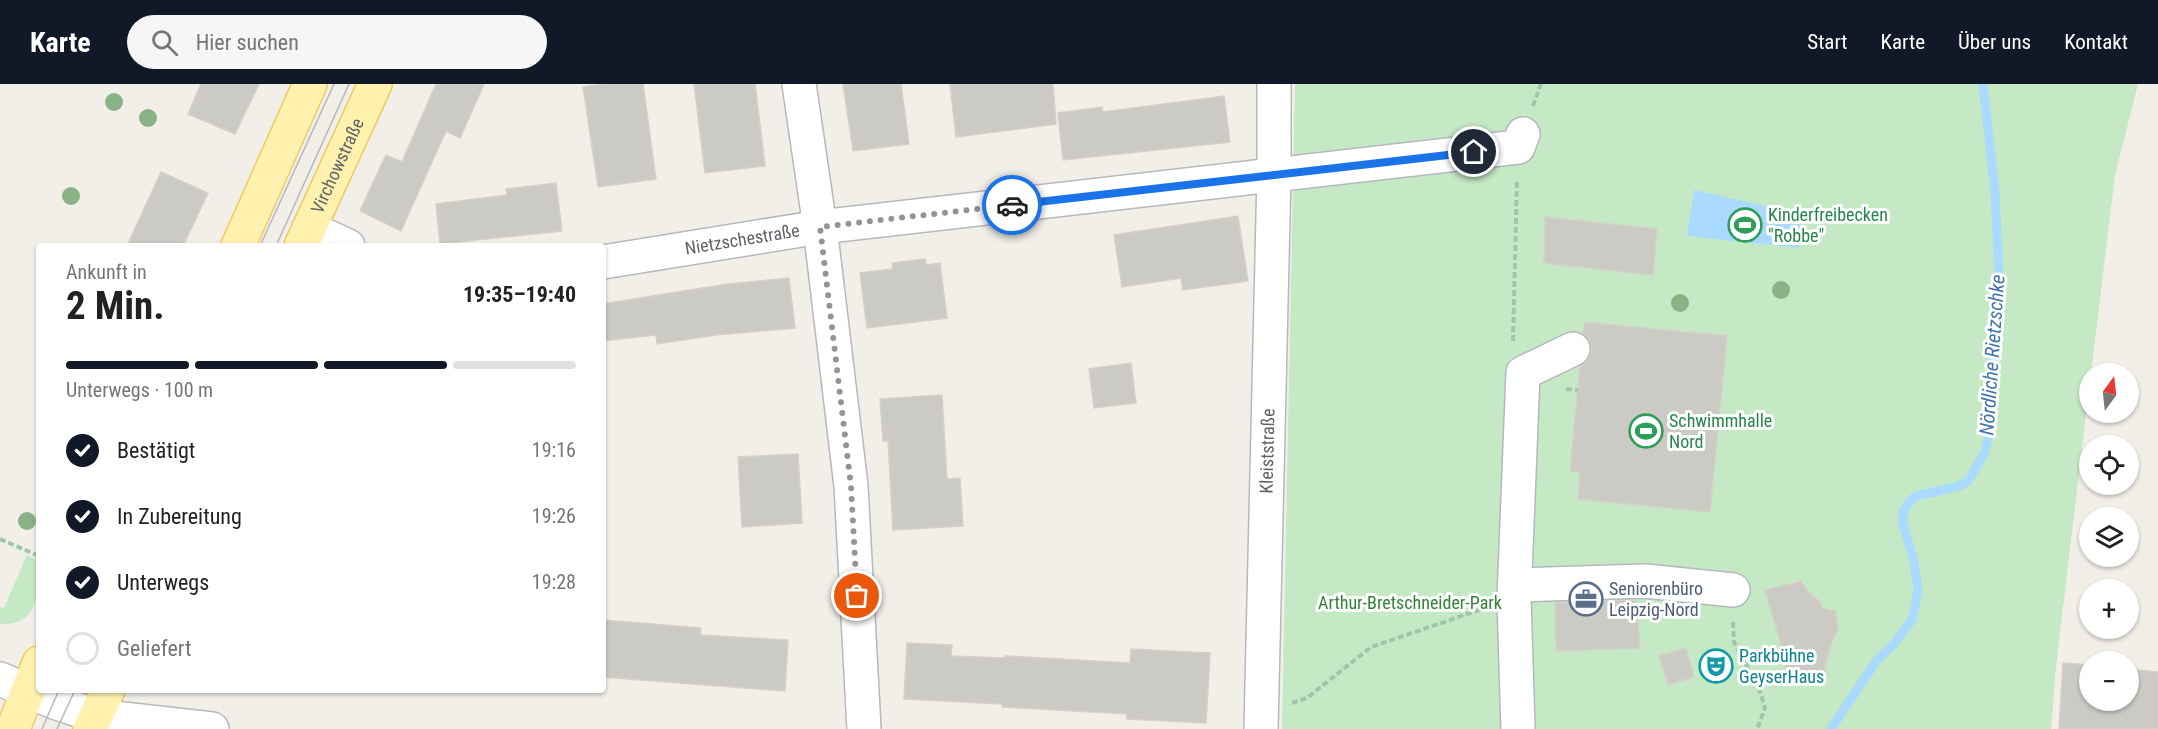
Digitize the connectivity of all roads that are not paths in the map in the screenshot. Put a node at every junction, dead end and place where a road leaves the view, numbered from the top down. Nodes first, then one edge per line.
1 (310, 84) edge
2 (375, 84) edge
3 (799, 84) edge
4 (1274, 84) edge
5 (1520, 140) road end
6 (1274, 174) junction
7 (820, 227) junction
8 (305, 237) edge
9 (239, 243) edge
10 (334, 243) edge
11 (606, 262) edge
12 (1573, 349) dead end
13 (1515, 585) junction
14 (1733, 590) road end
15 (22, 678) edge
16 (36, 684) edge
17 (56, 693) edge
18 (98, 712) edge
19 (1262, 721) edge
20 (13, 729) edge
21 (212, 729) edge
22 (864, 729) edge
23 (1518, 729) edge

1 - 9 main road
2 - 8 main road, Virchowstraße
3 - 7 street
4 - 6 street, Kleiststraße
5 - 6 street
6 - 7 street, Nietzschestraße
6 - 19 street, Kleiststraße
7 - 11 street, Nietzschestraße
7 - 22 street
8 - 10 street
12 - 13 street
13 - 14 street
13 - 23 street
15 - 16 street
15 - 20 main road
17 - 18 street
18 - 21 street

